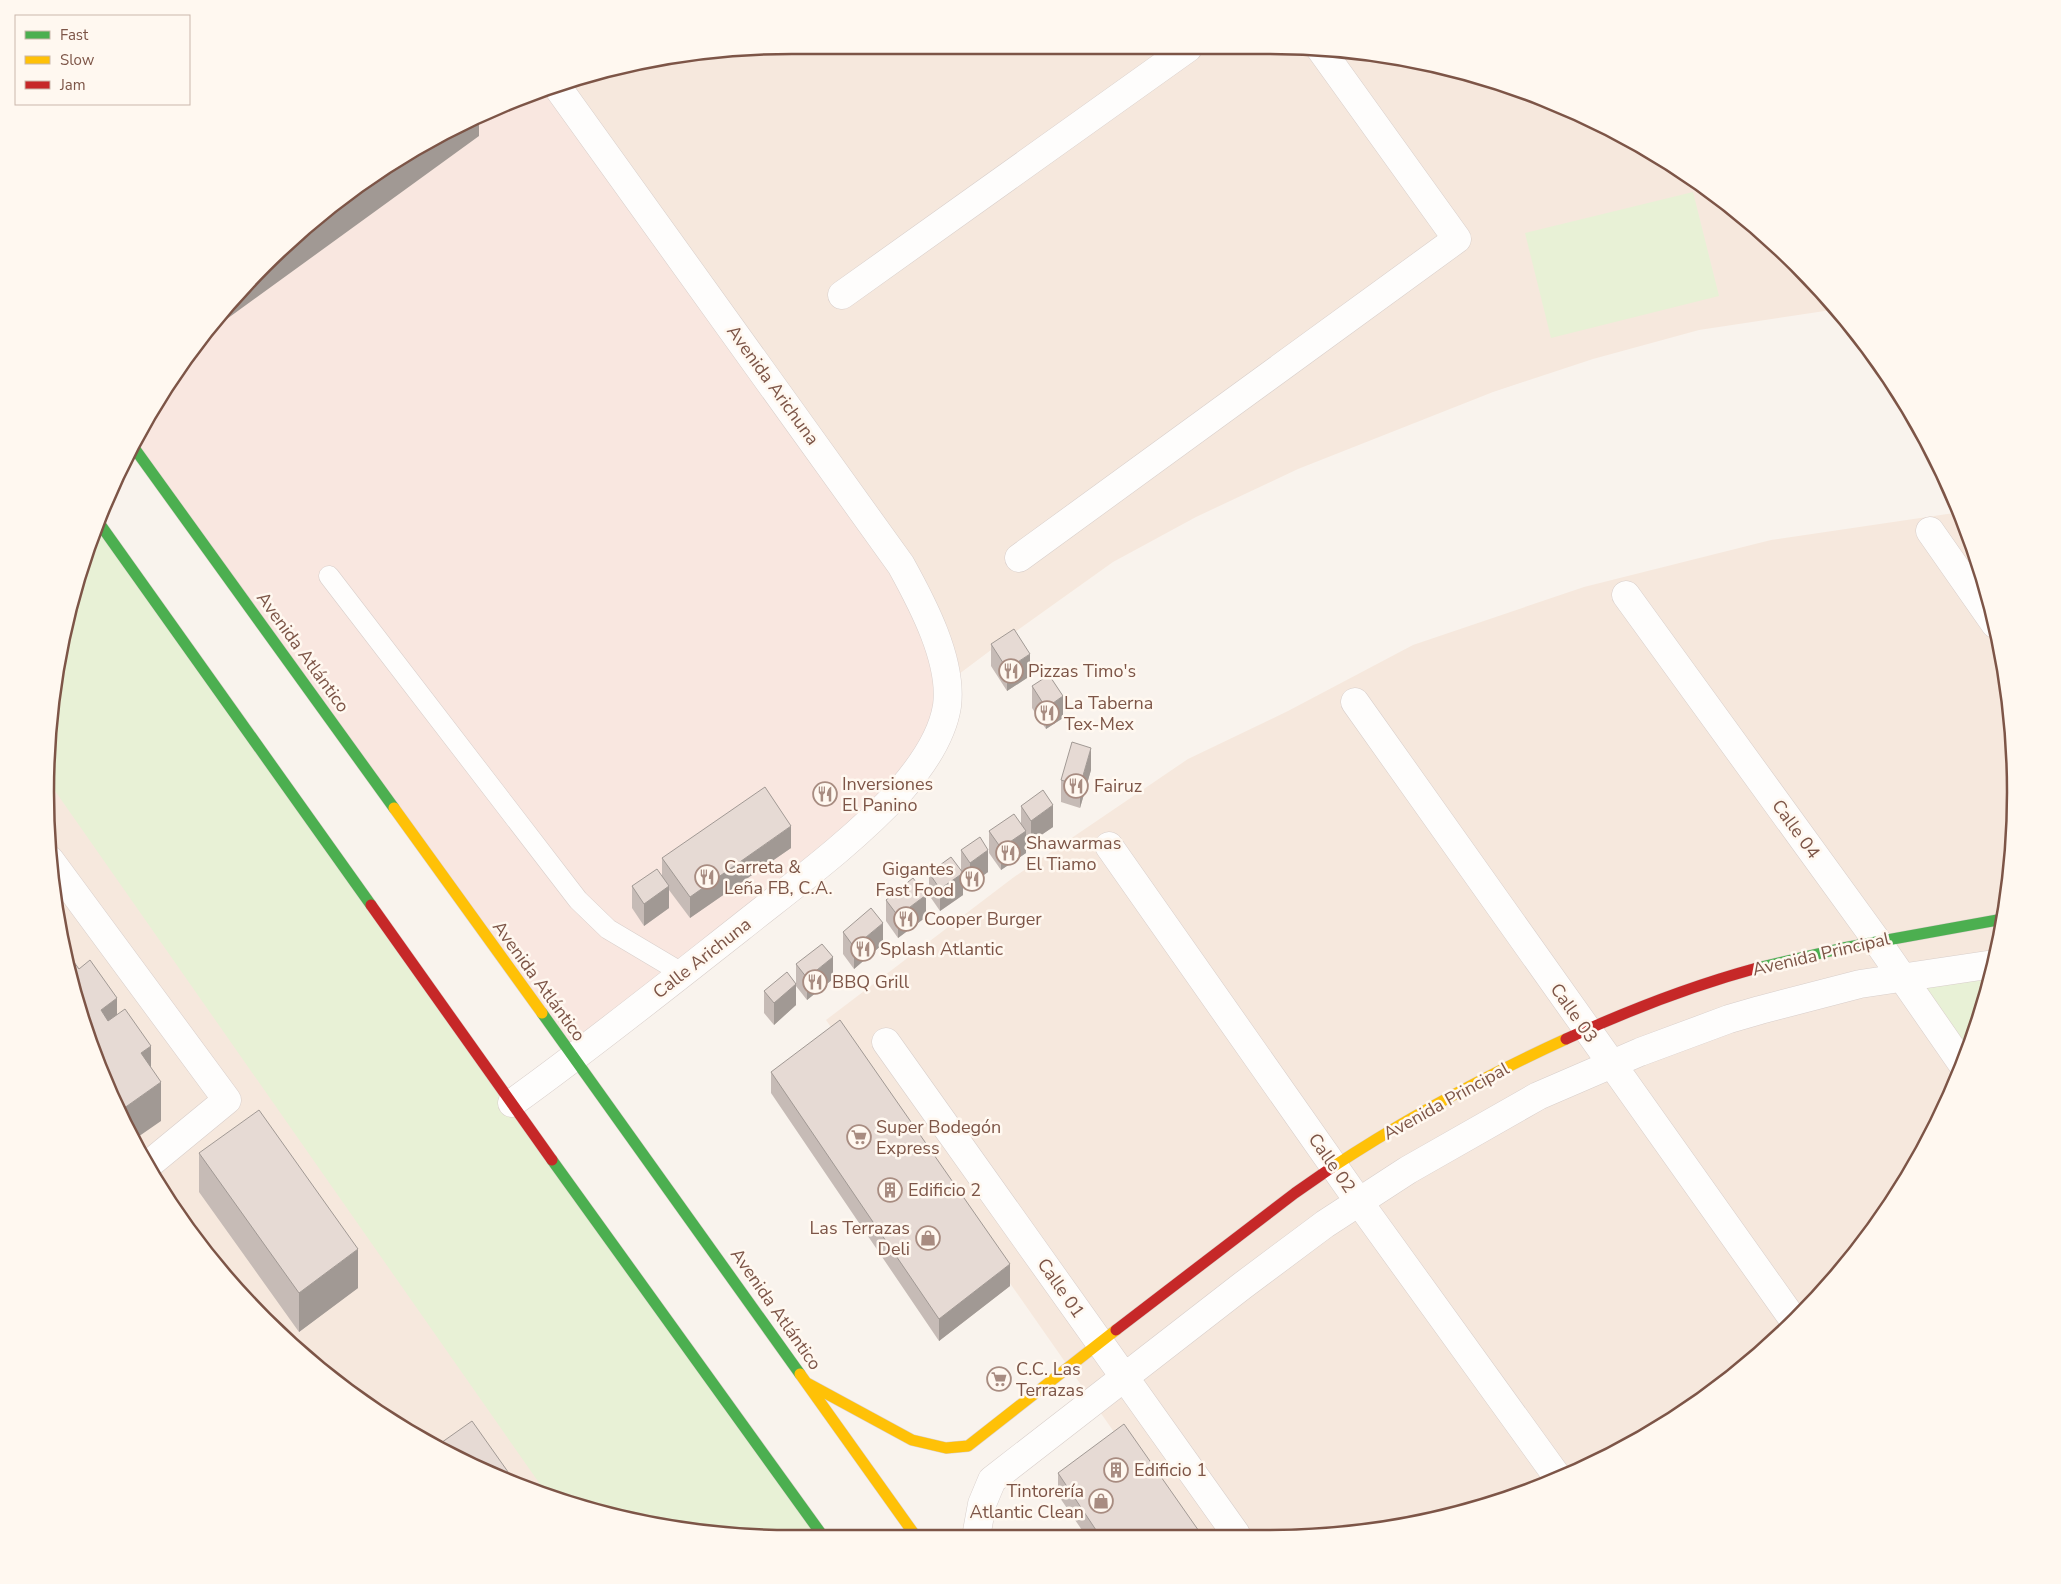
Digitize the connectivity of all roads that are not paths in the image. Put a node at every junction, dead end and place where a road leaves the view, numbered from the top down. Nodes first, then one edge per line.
1 (1180, 54) edge
2 (1326, 56) edge
3 (561, 91) edge
4 (842, 295) dead end
5 (137, 452) edge
6 (103, 528) edge
7 (1930, 531) dead end
8 (1019, 558) dead end
9 (329, 576) dead end
10 (1626, 595) dead end
11 (1984, 608) edge
12 (1355, 702) dead end
13 (947, 705) joint
14 (1109, 846) dead end
15 (58, 871) edge
16 (1996, 920) edge
17 (1877, 941) junction
18 (1986, 965) edge
19 (682, 973) junction
20 (1903, 978) junction
21 (1586, 1029) junction
22 (886, 1042) dead end
23 (1958, 1057) edge
24 (574, 1058) junction
25 (1611, 1064) junction
26 (512, 1103) junction
27 (153, 1161) edge
28 (1335, 1166) junction
29 (1359, 1202) junction
30 (1790, 1315) edge
31 (1100, 1343) junction
32 (1124, 1378) junction
33 (807, 1383) junction
34 (1555, 1473) edge
35 (818, 1530) edge
36 (911, 1530) edge
37 (977, 1530) edge
38 (1233, 1530) edge

1 - 4 street
2 - 8 street
3 - 13 street, Avenida Arichuna
5 - 24 main road, Avenida Atlántico
6 - 26 main road
7 - 11 street
9 - 19 lane
10 - 17 street, Calle 04
12 - 21 street, Calle 03
13 - 19 street, Calle Arichuna
14 - 28 street, Calle 02
15 - 27 street
16 - 17 main road, Avenida Principal
17 - 20 street, Calle 04
17 - 21 main road, Avenida Principal
18 - 20 street
19 - 24 street, Calle Arichuna
20 - 23 street, Calle 04
20 - 25 street
21 - 25 street, Calle 03
21 - 28 main road, Avenida Principal
22 - 31 street, Calle 01
24 - 26 street, Calle Arichuna
24 - 33 main road, Avenida Atlántico
25 - 29 street
25 - 30 street, Calle 03
26 - 35 main road
28 - 29 street, Calle 02
28 - 31 main road, Avenida Principal
29 - 32 street
29 - 34 street, Calle 02
31 - 32 street, Calle 01
31 - 33 main road, Avenida Principal
32 - 37 street
32 - 38 street, Calle 01
33 - 36 main road, Avenida Atlántico

